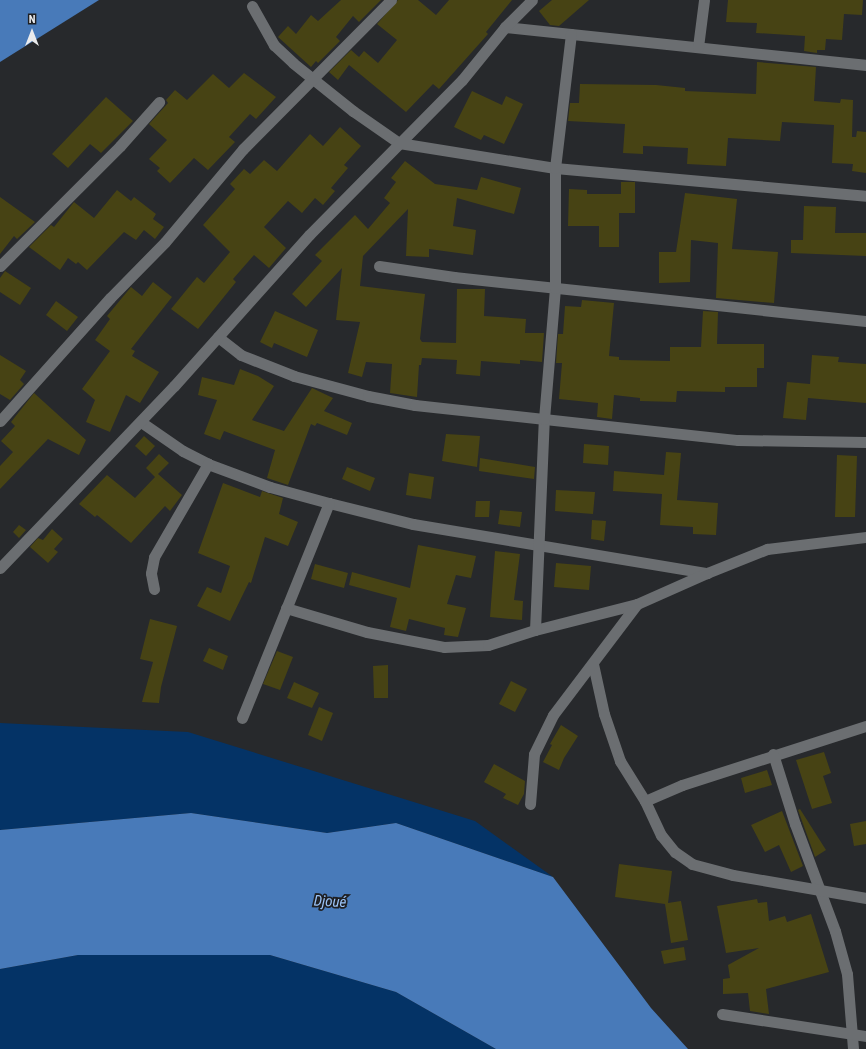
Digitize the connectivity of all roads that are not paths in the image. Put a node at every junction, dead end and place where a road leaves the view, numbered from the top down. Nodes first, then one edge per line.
1 (392, 0) edge
2 (532, 0) edge
3 (704, 0) edge
4 (252, 6) dead end
5 (504, 27) junction
6 (571, 34) junction
7 (698, 47) junction
8 (866, 65) edge
9 (312, 78) junction
10 (159, 102) dead end
11 (399, 143) junction
12 (555, 168) junction
13 (866, 196) edge
14 (0, 266) edge
15 (379, 266) dead end
16 (555, 288) junction
17 (866, 321) edge
18 (218, 338) junction
19 (544, 419) junction
20 (0, 421) edge
21 (141, 422) junction
22 (866, 442) edge
23 (208, 464) junction
24 (329, 503) junction
25 (866, 537) edge
26 (538, 545) junction
27 (0, 568) edge
28 (707, 573) junction
29 (154, 589) dead end
30 (637, 604) junction
31 (286, 608) junction
32 (535, 630) junction
33 (593, 664) junction
34 (242, 718) dead end
35 (866, 726) edge
36 (773, 754) junction
37 (645, 801) junction
38 (530, 804) dead end
39 (820, 890) junction
40 (866, 898) edge
41 (722, 1014) dead end
42 (850, 1034) junction
43 (866, 1036) edge
44 (853, 1049) edge

1 - 9 street
2 - 5 street
3 - 7 street
4 - 9 street
5 - 6 street
5 - 11 street
6 - 7 street
6 - 12 street
7 - 8 street
9 - 11 street
9 - 20 street
10 - 14 street
11 - 12 street
11 - 18 street
12 - 13 street
12 - 16 street
15 - 16 street
16 - 17 street
16 - 19 street
18 - 19 street
18 - 21 street
19 - 22 street
19 - 26 street
21 - 23 street
21 - 27 street
23 - 24 street
23 - 29 street
24 - 26 street
24 - 31 street
25 - 28 street
26 - 28 street
26 - 32 street
28 - 30 street
30 - 32 street
30 - 33 street
31 - 32 street
31 - 34 street
33 - 37 street
33 - 38 street
35 - 36 street
36 - 37 street
36 - 39 street
37 - 39 street
39 - 40 street
39 - 42 street
41 - 42 street
42 - 43 street
42 - 44 street

